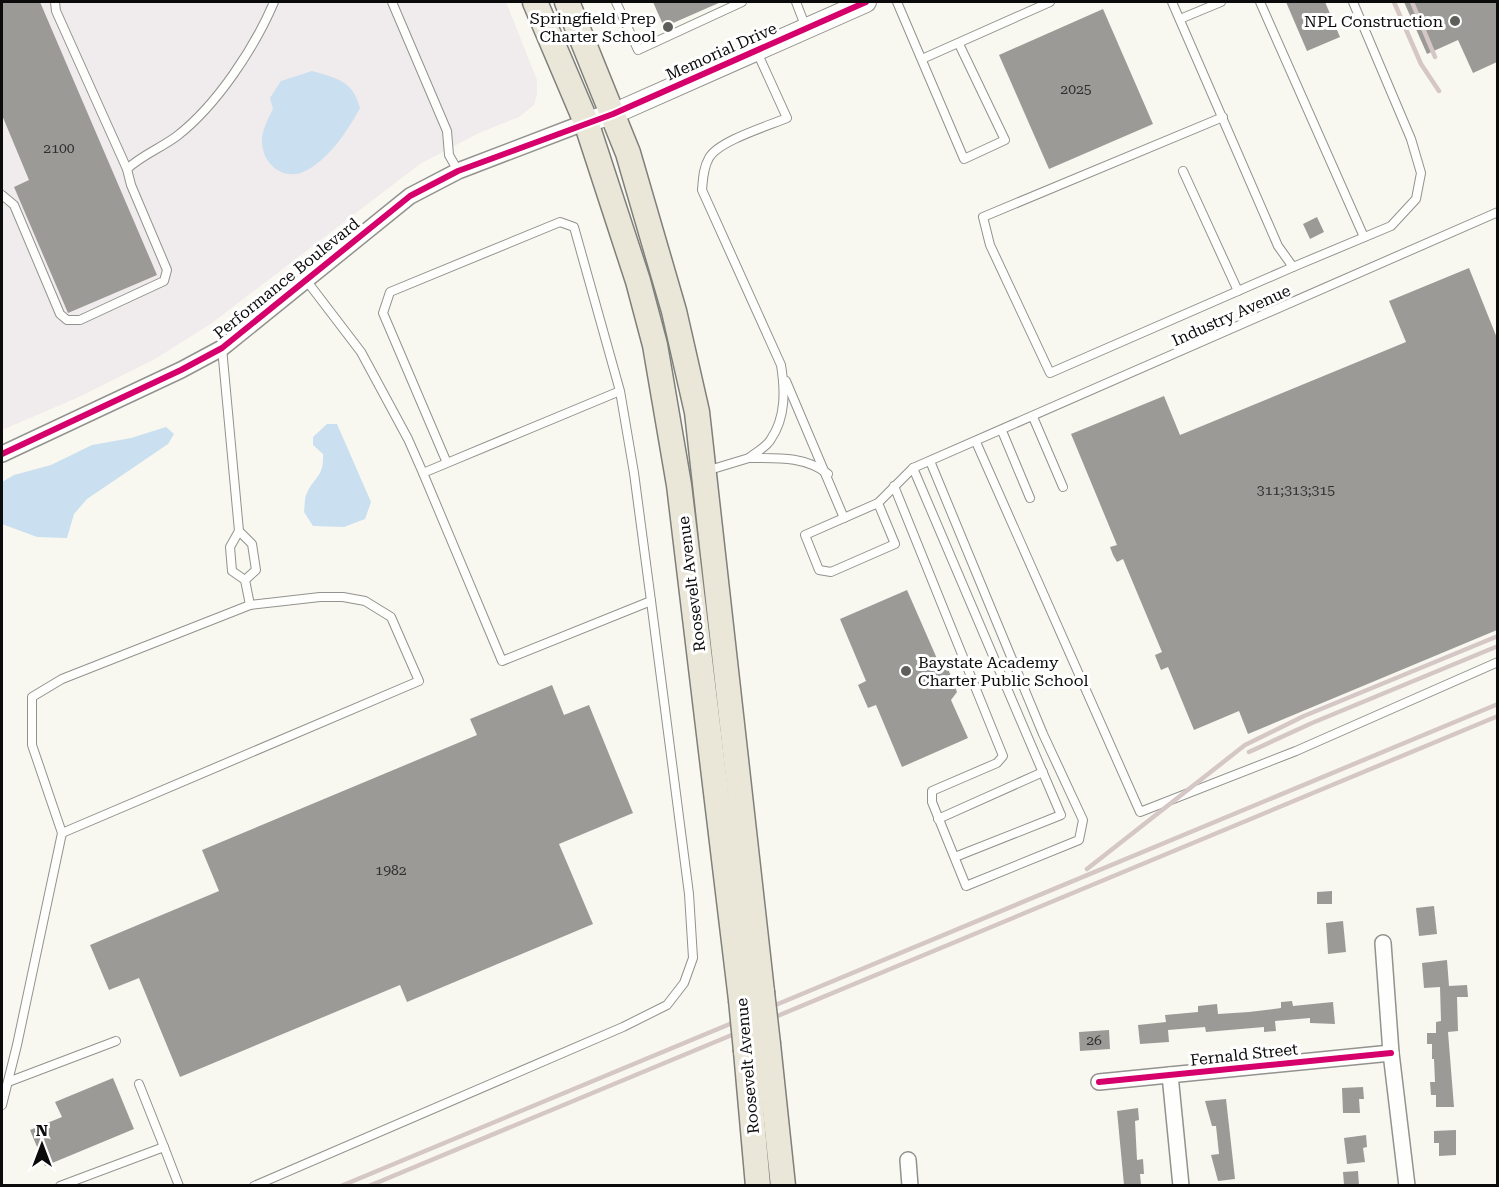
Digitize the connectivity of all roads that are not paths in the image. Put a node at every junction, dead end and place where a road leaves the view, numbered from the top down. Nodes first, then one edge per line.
1 (55, 2) edge
2 (274, 2) edge
3 (393, 2) edge
4 (535, 2) edge
5 (567, 2) edge
6 (616, 2) edge
7 (742, 2) edge
8 (796, 2) edge
9 (866, 2) edge
10 (897, 2) edge
11 (1050, 2) edge
12 (1172, 2) edge
13 (1221, 2) edge
14 (1260, 2) edge
15 (1353, 2) edge
16 (1180, 19) junction
17 (806, 29) junction
18 (959, 44) junction
19 (757, 50) junction
20 (922, 59) junction
21 (613, 114) junction
22 (1222, 117) junction
23 (586, 122) junction
24 (127, 169) junction
25 (458, 171) junction
26 (1183, 171) dead end
27 (2, 195) edge
28 (1497, 212) edge
29 (1364, 237) junction
30 (1293, 267) junction
31 (306, 279) junction
32 (1238, 291) junction
33 (222, 348) junction
34 (782, 371) junction
35 (620, 391) junction
36 (1034, 417) junction
37 (1002, 431) junction
38 (976, 442) junction
39 (2, 454) edge
40 (749, 458) junction
41 (930, 461) junction
42 (447, 463) junction
43 (913, 468) junction
44 (704, 471) junction
45 (423, 473) junction
46 (828, 474) junction
47 (894, 486) junction
48 (1063, 487) dead end
49 (1030, 498) dead end
50 (878, 503) junction
51 (844, 518) junction
52 (239, 531) junction
53 (245, 580) junction
54 (651, 601) junction
55 (250, 605) junction
56 (1497, 662) edge
57 (1044, 772) junction
58 (939, 819) junction
59 (62, 833) junction
60 (955, 857) junction
61 (1383, 943) dead end
62 (752, 996) junction
63 (116, 1041) dead end
64 (757, 1047) junction
65 (1391, 1053) junction
66 (1170, 1075) junction
67 (8, 1082) junction
68 (1099, 1082) dead end
69 (138, 1084) dead end
70 (2, 1105) edge
71 (164, 1147) junction
72 (908, 1160) dead end
73 (60, 1185) edge
74 (179, 1185) edge
75 (254, 1185) edge
76 (758, 1185) edge
77 (783, 1185) edge
78 (910, 1185) edge
79 (1181, 1185) edge
80 (1407, 1185) edge

1 - 24 lane
2 - 24 lane
3 - 25 lane
4 - 23 main road, Roosevelt Avenue
5 - 21 main road, Roosevelt Avenue
6 - 7 lane
8 - 17 lane
9 - 17 street, Memorial Drive
10 - 20 lane
11 - 18 lane
12 - 16 lane
13 - 16 lane
14 - 29 lane
15 - 29 lane
16 - 22 lane
17 - 19 street, Memorial Drive
18 - 20 lane
18 - 20 lane
19 - 21 street, Memorial Drive
19 - 34 lane
21 - 23 street, Memorial Drive
21 - 44 main road, Roosevelt Avenue
22 - 30 lane
22 - 32 lane
23 - 25 street, Performance Boulevard
23 - 62 main road, Roosevelt Avenue
24 - 27 lane
25 - 31 street, Performance Boulevard
26 - 32 lane
28 - 36 lane, Industry Avenue
29 - 30 lane
30 - 32 lane
31 - 33 street, Performance Boulevard
31 - 45 lane
33 - 39 street, Performance Boulevard
33 - 52 lane
34 - 40 lane
34 - 46 lane
35 - 42 lane
35 - 42 lane
35 - 54 lane
36 - 37 lane, Industry Avenue
36 - 48 lane
37 - 38 lane, Industry Avenue
37 - 49 lane
38 - 41 lane, Industry Avenue
38 - 56 lane
40 - 44 lane
40 - 46 lane
41 - 43 lane, Industry Avenue
41 - 60 lane
42 - 45 lane
43 - 47 lane
43 - 57 lane
44 - 62 main road, Roosevelt Avenue
45 - 54 lane
46 - 51 lane
47 - 50 lane
47 - 58 lane
50 - 51 lane
50 - 51 lane
52 - 53 lane
52 - 53 lane
53 - 55 lane
54 - 75 lane
55 - 59 lane
55 - 59 lane
57 - 58 lane
57 - 60 lane
58 - 60 lane
59 - 67 lane
61 - 65 street
62 - 64 main road, Roosevelt Avenue, bridge
63 - 67 lane
64 - 76 main road, Roosevelt Avenue
64 - 77 main road, Roosevelt Avenue
65 - 66 street, Fernald Street
65 - 80 street
66 - 68 street, Fernald Street
66 - 79 street
67 - 70 lane
69 - 71 lane
71 - 73 lane
71 - 74 lane
72 - 78 street

